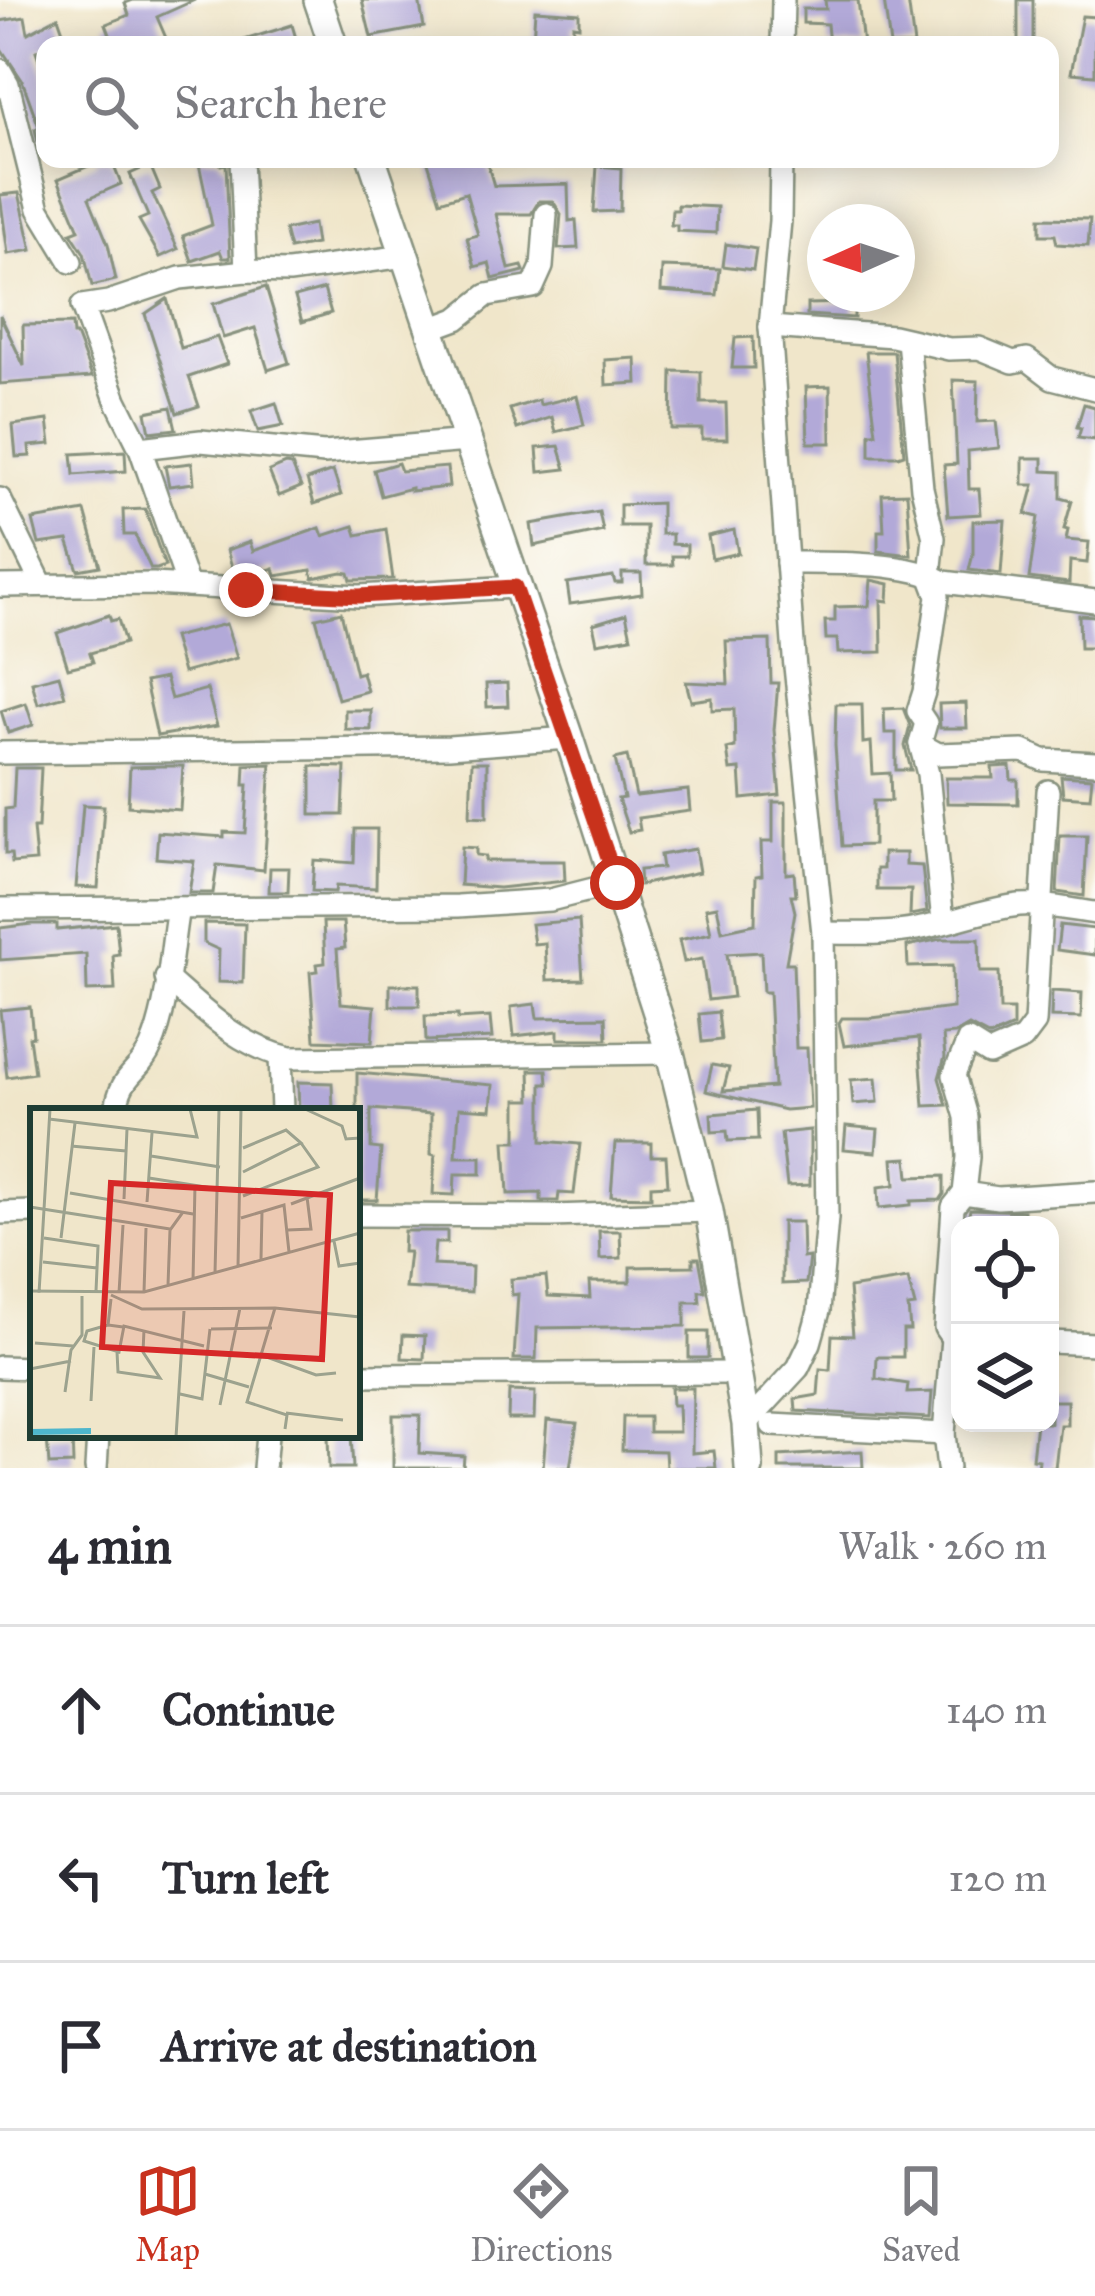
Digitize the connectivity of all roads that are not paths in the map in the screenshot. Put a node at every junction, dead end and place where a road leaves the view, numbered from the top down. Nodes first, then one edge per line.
1 (318, 0) edge
2 (783, 0) edge
3 (330, 36) edge
4 (782, 36) edge
5 (0, 70) edge
6 (34, 154) edge
7 (241, 168) edge
8 (375, 168) edge
9 (781, 168) edge
10 (546, 214) dead end
11 (405, 256) junction
12 (71, 262) dead end
13 (246, 271) junction
14 (770, 327) junction
15 (430, 329) junction
16 (908, 340) junction
17 (1095, 389) edge
18 (468, 441) junction
19 (140, 448) junction
20 (0, 499) edge
21 (787, 563) junction
22 (930, 575) junction
23 (41, 583) junction
24 (0, 586) edge
25 (188, 586) junction
26 (515, 587) junction
27 (1095, 601) edge
28 (569, 738) junction
29 (0, 752) edge
30 (929, 757) junction
31 (1095, 764) edge
32 (1048, 791) dead end
33 (617, 883) junction
34 (938, 890) junction
35 (178, 908) junction
36 (1043, 908) junction
37 (0, 909) edge
38 (976, 911) junction
39 (1095, 913) edge
40 (944, 922) junction
41 (823, 933) junction
42 (166, 978) junction
43 (670, 1053) junction
44 (280, 1056) junction
45 (117, 1108) edge
46 (282, 1108) edge
47 (1095, 1192) edge
48 (964, 1193) junction
49 (709, 1211) junction
50 (30, 1212) edge
51 (0, 1213) edge
52 (360, 1215) edge
53 (951, 1333) edge
54 (1059, 1342) edge
55 (1095, 1344) edge
56 (0, 1367) edge
57 (30, 1368) edge
58 (736, 1373) junction
59 (360, 1375) edge
60 (951, 1378) edge
61 (759, 1425) junction
62 (944, 1434) junction
63 (98, 1438) edge
64 (267, 1438) edge
65 (96, 1468) edge
66 (264, 1468) edge
67 (749, 1468) edge
68 (948, 1468) edge

1 - 3 main road
2 - 4 street
5 - 6 street
6 - 12 street
7 - 13 street
8 - 11 main road
9 - 14 street
10 - 15 street
11 - 13 street
11 - 15 main road
13 - 19 street
14 - 16 street
14 - 21 street
15 - 18 main road
16 - 17 street
16 - 22 street
18 - 19 street
18 - 26 main road
19 - 25 street
20 - 23 street
21 - 22 street
21 - 41 street
22 - 27 street
22 - 30 street
23 - 24 street
23 - 25 street
25 - 26 street
26 - 28 main road
28 - 29 street
28 - 33 main road
30 - 31 street
30 - 34 street
32 - 36 street
33 - 35 street
33 - 43 main road
34 - 38 street
34 - 40 street
35 - 37 street
35 - 42 street
36 - 38 street
36 - 39 street
36 - 48 street
38 - 40 street
40 - 41 street
41 - 61 street
42 - 44 street
42 - 45 street
43 - 44 street
43 - 49 main road
44 - 46 street
47 - 48 street
48 - 53 street
49 - 52 street
49 - 58 main road
50 - 51 street
54 - 55 street
56 - 57 street
58 - 59 street
58 - 61 main road
60 - 62 street
61 - 62 street
61 - 67 main road
62 - 68 street
63 - 65 street
64 - 66 street

